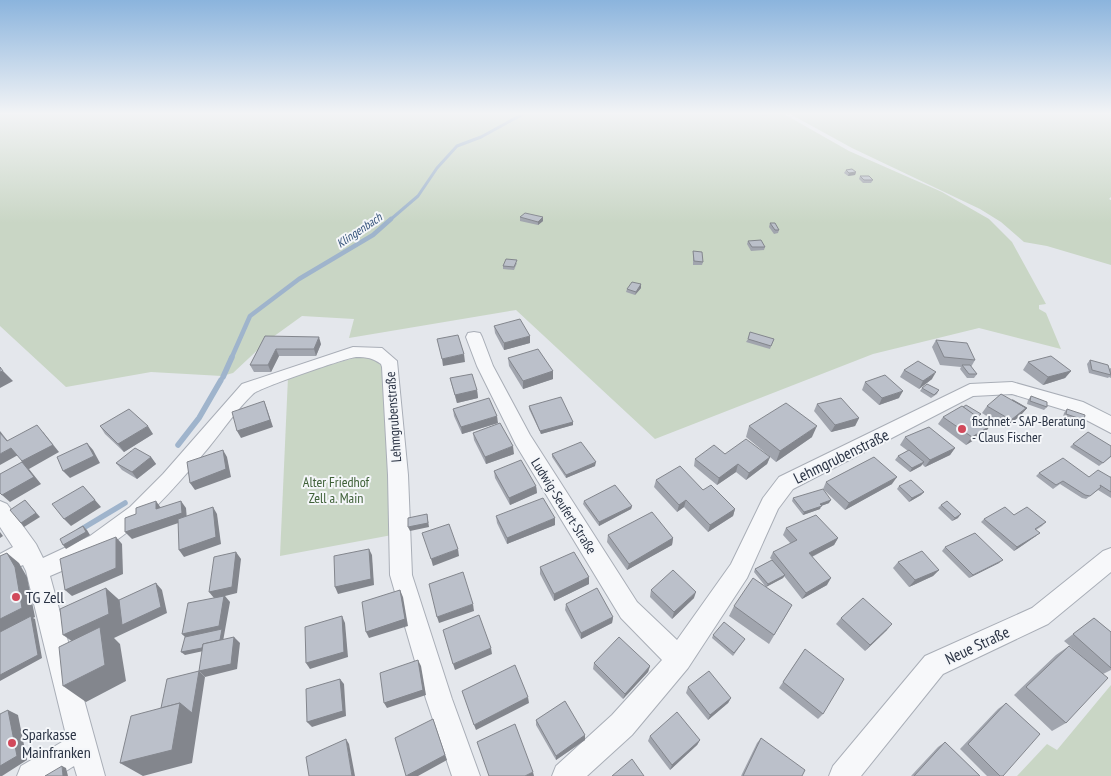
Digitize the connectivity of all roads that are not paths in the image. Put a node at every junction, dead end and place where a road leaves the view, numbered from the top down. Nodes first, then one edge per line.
1 (474, 337) dead end
2 (1106, 422) edge
3 (0, 510) edge
4 (28, 551) junction
5 (1111, 558) edge
6 (0, 565) edge
7 (37, 571) junction
8 (679, 659) junction
9 (84, 746) junction
10 (31, 776) edge
11 (91, 776) edge
12 (466, 776) edge
13 (566, 776) edge
14 (843, 776) edge

1 - 8 street, Ludwig-Seufert-Straße
2 - 8 street, Lehmgrubenstraße
3 - 4 street
4 - 6 street
4 - 7 street
5 - 14 street, Neue Straße
7 - 9 street
7 - 12 street, Lehmgrubenstraße
8 - 13 street, Lehmgrubenstraße
9 - 10 street
9 - 11 street

